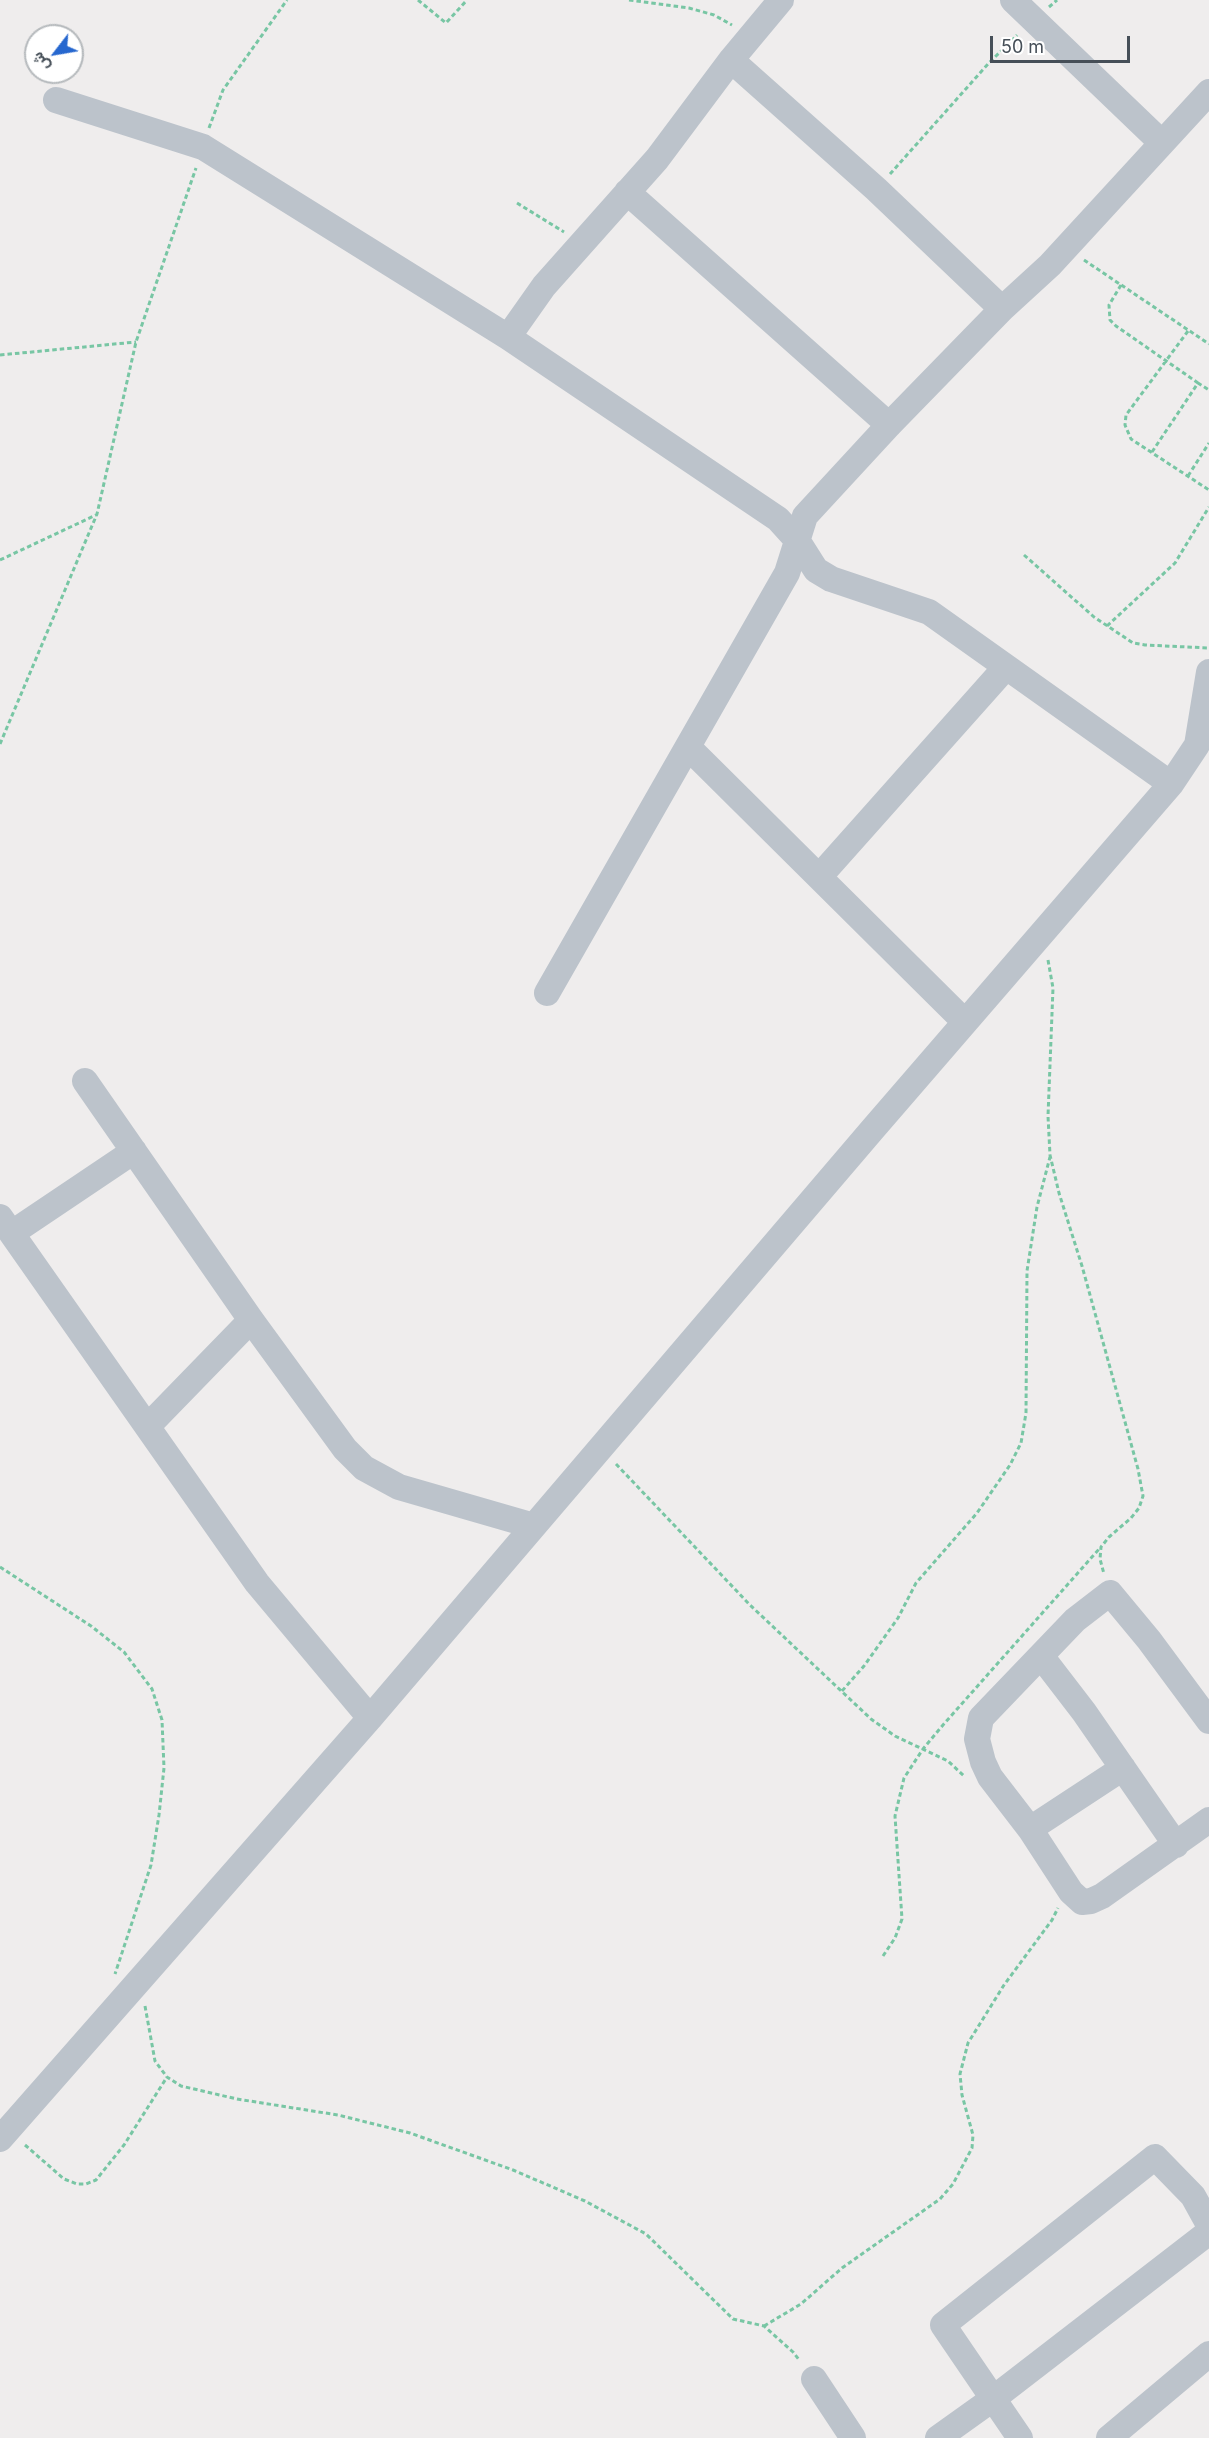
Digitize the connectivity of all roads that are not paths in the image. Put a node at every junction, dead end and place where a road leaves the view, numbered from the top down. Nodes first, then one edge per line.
1 (781, 0) edge
2 (1013, 0) edge
3 (731, 60) junction
4 (1209, 92) edge
5 (56, 100) dead end
6 (1162, 143) junction
7 (627, 192) junction
8 (1002, 309) junction
9 (508, 337) junction
10 (889, 425) junction
11 (797, 540) junction
12 (1006, 667) junction
13 (1209, 672) edge
14 (687, 747) junction
15 (1171, 784) junction
16 (819, 877) junction
17 (547, 993) dead end
18 (965, 1022) junction
19 (85, 1081) dead end
20 (134, 1151) junction
21 (6, 1225) edge
22 (251, 1320) junction
23 (148, 1426) junction
24 (534, 1526) junction
25 (1041, 1656) junction
26 (370, 1718) junction
27 (1209, 1721) edge
28 (1124, 1768) junction
29 (1209, 1820) edge
30 (1030, 1829) junction
31 (1176, 1845) junction
32 (4, 2134) edge
33 (1201, 2190) edge
34 (1209, 2225) edge
35 (1209, 2232) edge
36 (1209, 2354) edge
37 (814, 2379) road end
38 (994, 2398) junction
39 (853, 2438) edge
40 (938, 2438) edge
41 (1020, 2438) edge
42 (1109, 2438) edge

1 - 3 street
2 - 6 street
3 - 7 street
3 - 8 street
4 - 6 street
5 - 9 street
6 - 8 street
7 - 9 street
7 - 10 street
8 - 10 street
9 - 11 street
10 - 11 street
11 - 12 street
11 - 14 street
12 - 15 street
12 - 16 street
13 - 15 street
14 - 16 street
14 - 17 street
15 - 18 street
16 - 18 street
18 - 24 street
19 - 20 street
20 - 21 street
20 - 22 street
21 - 23 street
22 - 23 street
22 - 24 street
23 - 26 street
24 - 26 street
25 - 27 street
25 - 28 street
25 - 30 street
26 - 32 street
28 - 30 street
28 - 31 street
29 - 31 street
30 - 31 street
33 - 34 street
33 - 38 street
35 - 38 street
36 - 42 street
37 - 39 street
38 - 40 street
38 - 41 street

